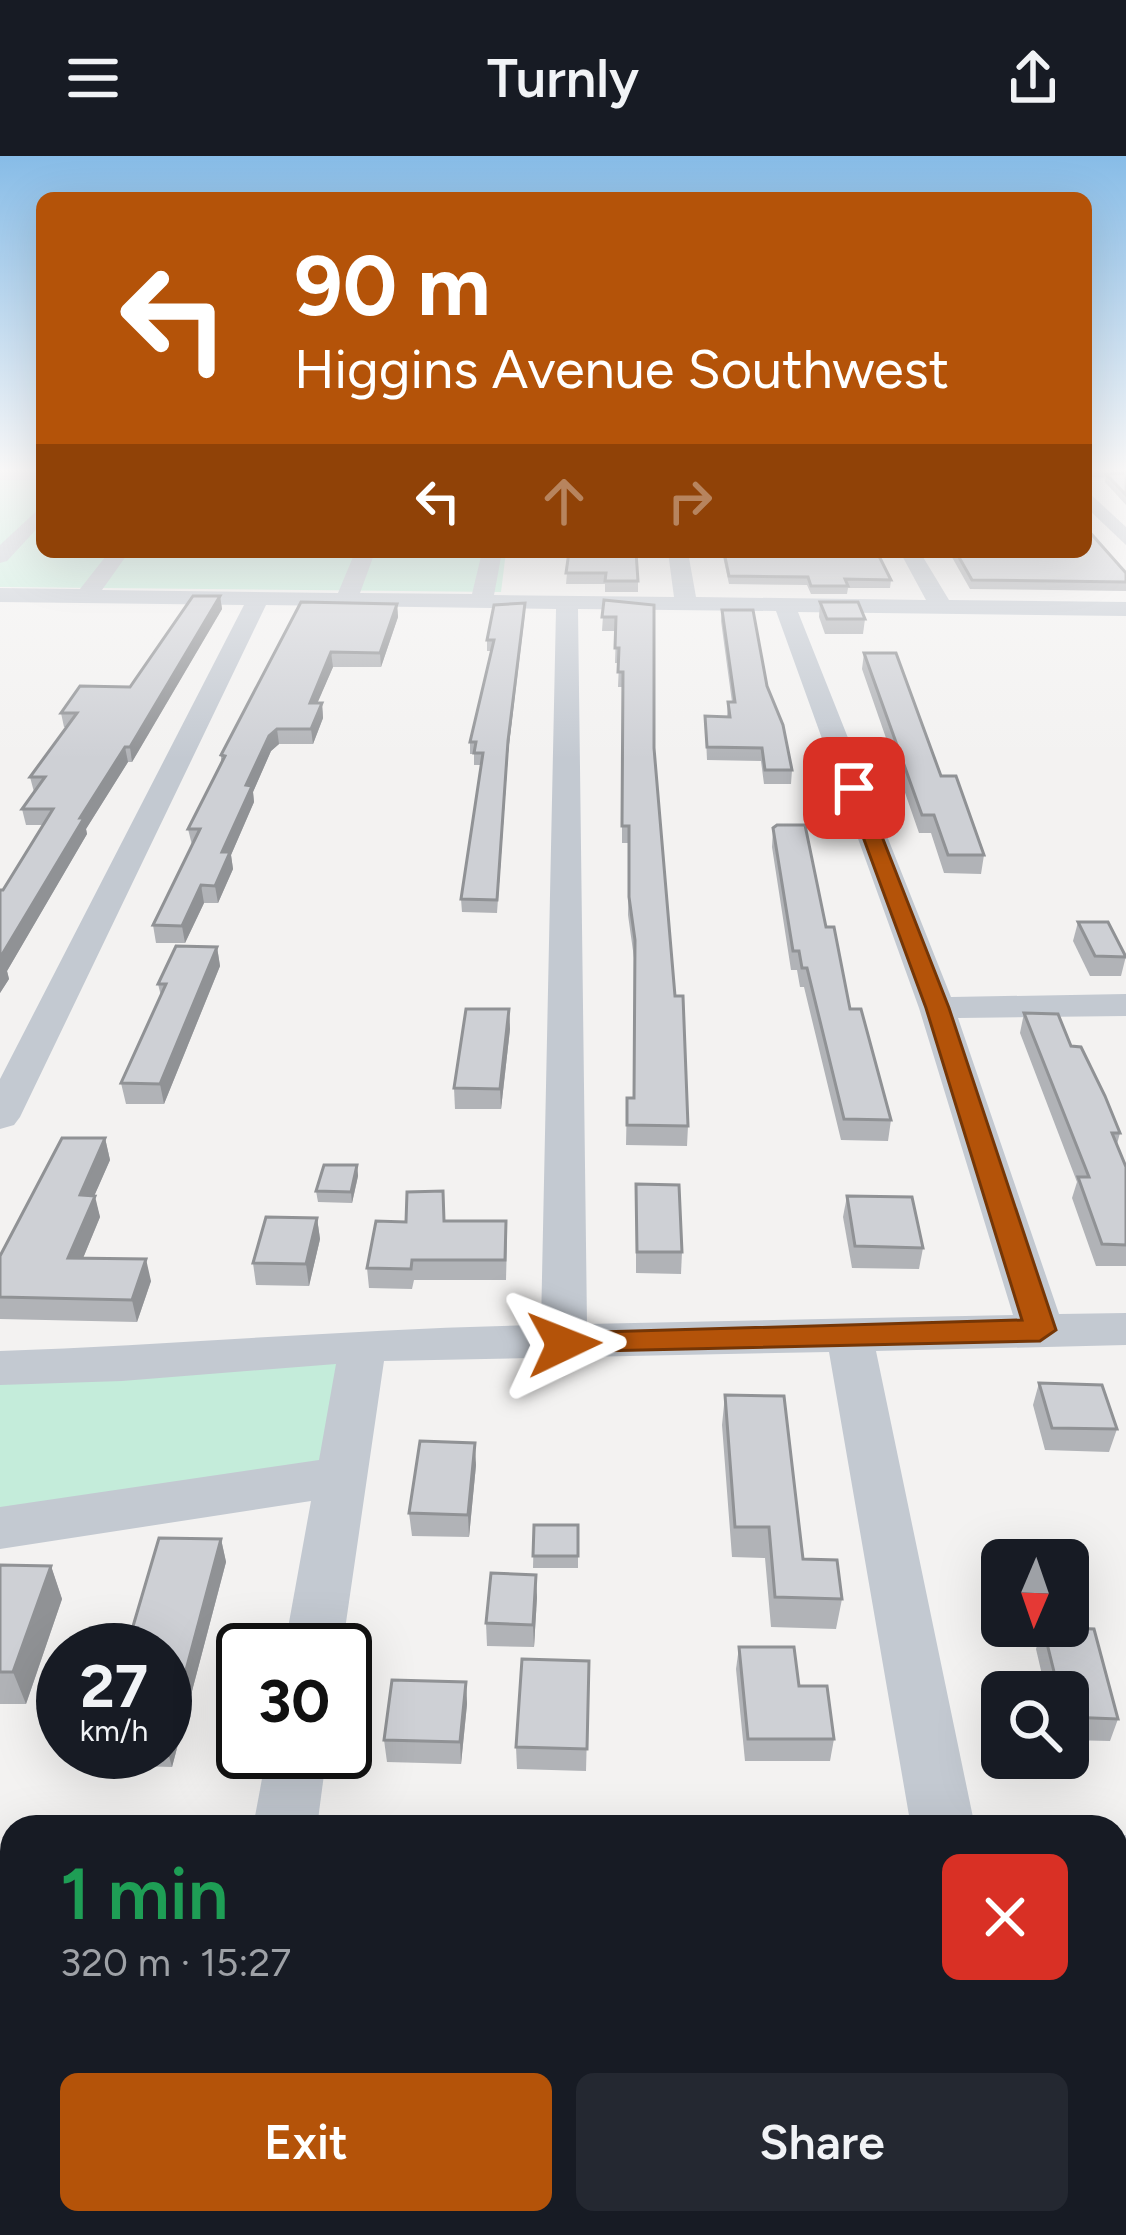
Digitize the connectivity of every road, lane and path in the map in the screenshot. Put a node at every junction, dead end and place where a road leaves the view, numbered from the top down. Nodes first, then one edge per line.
1 (109, 565) edge
2 (359, 565) edge
3 (489, 565) edge
4 (680, 565) edge
5 (917, 565) edge
6 (0, 595) edge
7 (86, 596) junction
8 (259, 597) junction
9 (347, 598) junction
10 (482, 600) junction
11 (567, 601) junction
12 (686, 603) junction
13 (784, 604) junction
14 (941, 606) junction
15 (1125, 611) edge
16 (1126, 1005) edge
17 (937, 1008) junction
18 (0, 1117) edge
19 (1126, 1329) edge
20 (1040, 1330) junction
21 (850, 1336) junction
22 (564, 1344) junction
23 (363, 1345) junction
24 (0, 1368) edge
25 (340, 1477) junction
26 (0, 1528) edge
27 (317, 1623) edge
28 (293, 1779) edge
29 (287, 1815) edge
30 (942, 1815) edge

1 - 7 street
2 - 9 street
3 - 10 street
4 - 12 street
5 - 14 street
6 - 7 street
7 - 8 street
8 - 9 street
8 - 18 street
9 - 10 street
10 - 11 street
11 - 12 street
11 - 22 street
12 - 13 street
13 - 14 street
13 - 17 street
14 - 15 street
16 - 17 street
17 - 20 street
19 - 20 street
20 - 21 street
21 - 22 street
21 - 30 street
22 - 23 street
23 - 24 street
23 - 25 street
25 - 26 street
25 - 27 street
28 - 29 street

